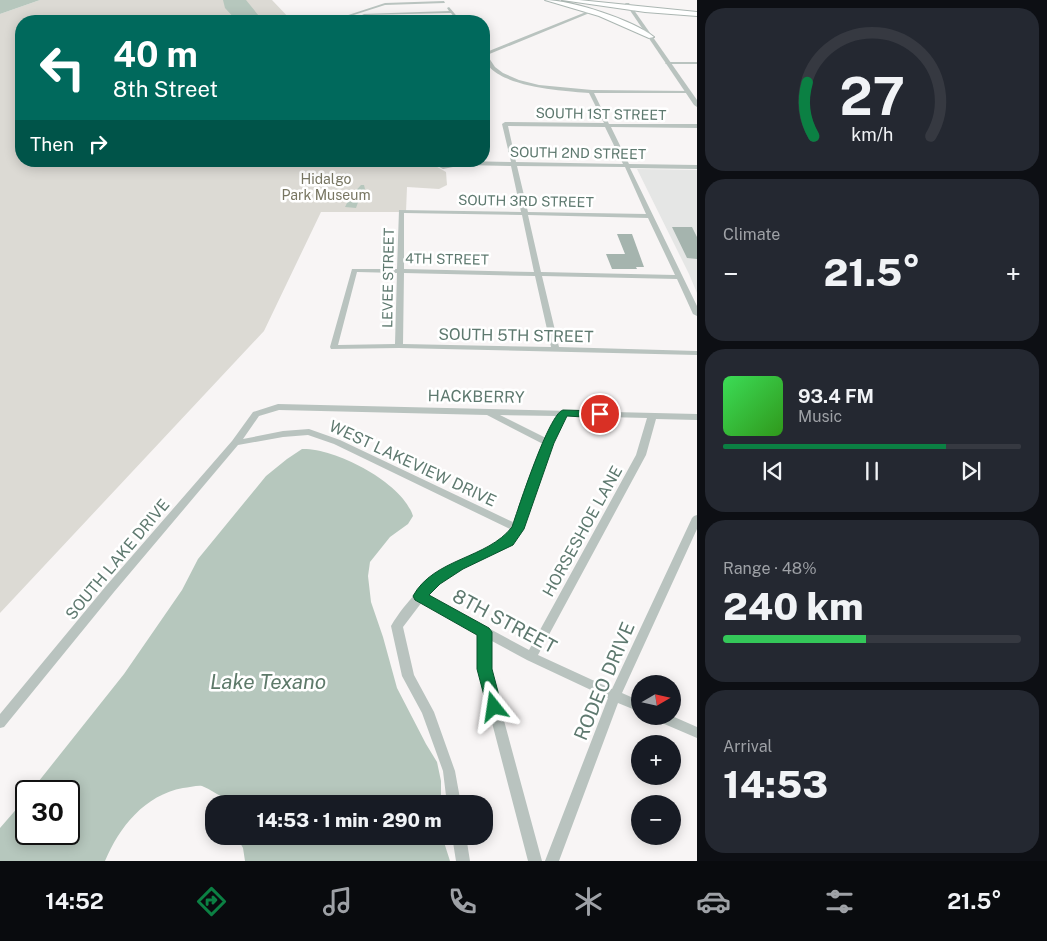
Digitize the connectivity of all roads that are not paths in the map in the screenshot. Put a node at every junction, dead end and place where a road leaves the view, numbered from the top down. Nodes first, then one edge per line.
1 (548, 0) edge
2 (565, 0) edge
3 (594, 0) edge
4 (443, 1) edge
5 (627, 4) edge
6 (697, 9) edge
7 (591, 11) junction
8 (452, 12) junction
9 (359, 13) junction
10 (697, 14) edge
11 (352, 15) edge
12 (454, 15) edge
13 (646, 21) junction
14 (651, 38) junction
15 (490, 52) edge
16 (490, 62) edge
17 (667, 63) junction
18 (697, 63) edge
19 (591, 91) junction
20 (688, 92) junction
21 (697, 92) edge
22 (697, 104) edge
23 (506, 124) joint
24 (607, 125) junction
25 (697, 126) edge
26 (490, 164) edge
27 (514, 164) junction
28 (627, 166) junction
29 (697, 167) edge
30 (401, 211) joint
31 (525, 213) junction
32 (650, 216) junction
33 (400, 270) junction
34 (539, 273) junction
35 (680, 277) junction
36 (697, 314) edge
37 (399, 346) junction
38 (334, 347) joint
39 (555, 349) junction
40 (697, 353) edge
41 (487, 412) junction
42 (563, 413) junction
43 (256, 414) joint
44 (652, 416) junction
45 (697, 417) edge
46 (235, 443) junction
47 (548, 443) junction
48 (697, 518) edge
49 (518, 529) junction
50 (420, 596) junction
51 (484, 632) junction
52 (531, 657) junction
53 (615, 696) junction
54 (631, 703) edge
55 (0, 723) edge
56 (679, 725) edge
57 (697, 733) edge
58 (453, 795) edge
59 (460, 845) edge
60 (463, 861) edge
61 (535, 861) edge
62 (552, 861) edge

1 - 7 main road
2 - 5 main road
3 - 5 main road
4 - 8 street
4 - 9 street
5 - 6 main road
5 - 10 main road
5 - 13 street
7 - 14 main road
7 - 15 street
8 - 9 street
8 - 12 street
9 - 11 street
10 - 13 main road
13 - 14 street
14 - 17 street
16 - 19 street
17 - 18 street
17 - 20 street
19 - 20 street
19 - 24 street
20 - 21 street
20 - 22 street
23 - 24 street, SOUTH 1ST STREET
23 - 27 street
24 - 25 street, SOUTH 1ST STREET
24 - 28 street
26 - 27 street, SOUTH 2ND STREET
27 - 28 street, SOUTH 2ND STREET
27 - 31 street
28 - 29 street, SOUTH 2ND STREET
28 - 32 street
30 - 31 street, SOUTH 3RD STREET
30 - 33 street, LEVEE STREET
31 - 32 street, SOUTH 3RD STREET
31 - 34 street
32 - 35 street
33 - 34 street, 4TH STREET
33 - 37 street, LEVEE STREET
33 - 38 street, 4TH STREET
34 - 35 street, 4TH STREET
34 - 39 street
35 - 36 street
37 - 38 street, SOUTH 5TH STREET
37 - 39 street, SOUTH 5TH STREET
39 - 40 street, SOUTH 5TH STREET
41 - 42 street, HACKBERRY
41 - 43 street, HACKBERRY
41 - 47 street
42 - 44 street, HACKBERRY
42 - 47 street
43 - 46 street, SOUTH LAKE DRIVE
44 - 45 street, HACKBERRY
44 - 52 street, HORSESHOE LANE
46 - 49 street, WEST LAKEVIEW DRIVE
46 - 55 street, SOUTH LAKE DRIVE
47 - 49 street
48 - 53 street, RODEO DRIVE
49 - 50 street
50 - 51 street, 8TH STREET
50 - 58 street
51 - 52 street, 8TH STREET
51 - 61 street
52 - 53 street, 8TH STREET
53 - 54 street, 8TH STREET
53 - 62 street, RODEO DRIVE
56 - 57 street
59 - 60 street

